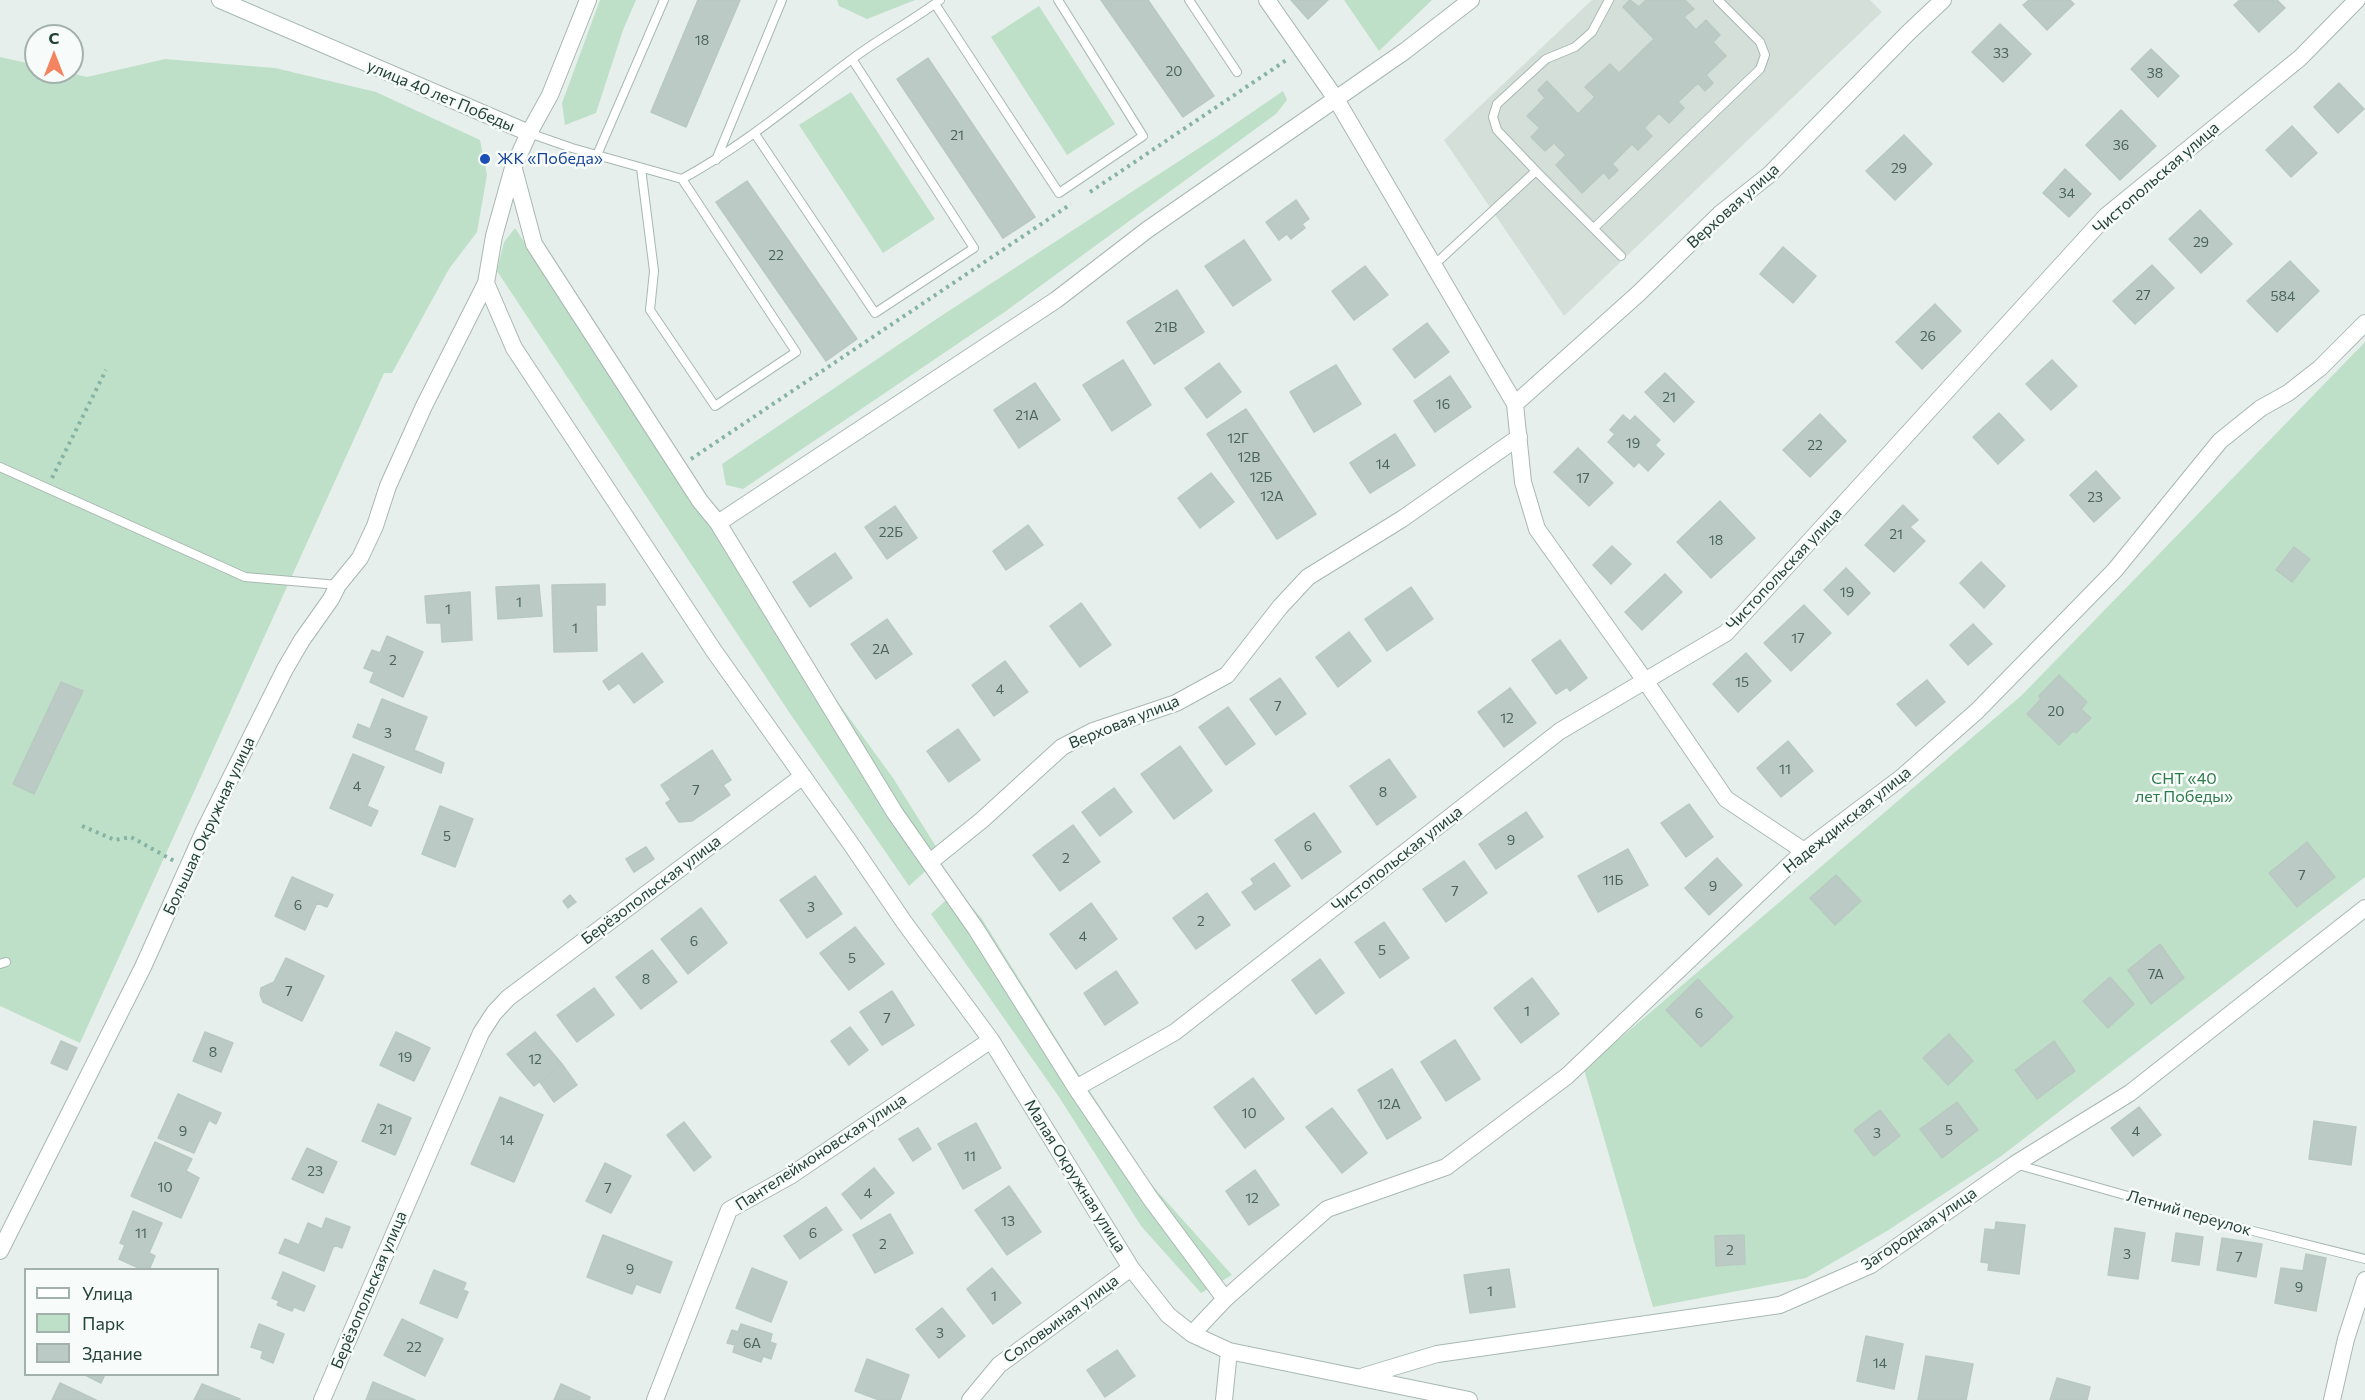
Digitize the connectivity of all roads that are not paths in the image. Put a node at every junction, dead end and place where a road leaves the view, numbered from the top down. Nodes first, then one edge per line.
1 (220, 0) edge
2 (588, 0) edge
3 (664, 0) edge
4 (782, 0) edge
5 (1058, 0) edge
6 (1190, 0) edge
7 (1267, 0) edge
8 (1471, 0) edge
9 (1609, 0) edge
10 (1718, 0) edge
11 (1943, 0) edge
12 (2357, 0) edge
13 (938, 2) edge
14 (852, 59) junction
15 (1237, 72) dead end
16 (1336, 99) junction
17 (529, 133) junction
18 (755, 134) junction
19 (597, 155) junction
20 (716, 160) junction
21 (513, 168) junction
22 (641, 168) junction
23 (1536, 171) junction
24 (682, 178) junction
25 (1594, 228) junction
26 (1621, 256) dead end
27 (1434, 265) junction
28 (486, 283) junction
29 (2365, 323) edge
30 (1515, 404) junction
31 (1519, 437) junction
32 (0, 467) edge
33 (718, 523) junction
34 (338, 585) junction
35 (1646, 682) junction
36 (803, 776) junction
37 (1804, 850) junction
38 (930, 862) junction
39 (2365, 908) edge
40 (991, 1040) junction
41 (1076, 1088) junction
42 (2015, 1164) junction
43 (0, 1251) edge
44 (2365, 1259) edge
45 (1131, 1268) junction
46 (2365, 1280) edge
47 (1225, 1299) junction
48 (1192, 1334) junction
49 (1229, 1351) junction
50 (1360, 1377) junction
51 (322, 1400) edge
52 (655, 1400) edge
53 (970, 1400) edge
54 (1224, 1400) edge
55 (1469, 1400) edge
56 (2332, 1400) edge

1 - 17 street, улица 40 лет Победы
2 - 17 street, улица 40 лет Победы
3 - 19 lane
4 - 20 lane
5 - 13 lane
6 - 15 lane
7 - 16 street
8 - 16 street
9 - 23 lane
10 - 25 lane
11 - 30 street, Верховая улица
12 - 35 street, Чистопольская улица
13 - 14 lane
14 - 18 lane
14 - 18 lane
16 - 27 street
16 - 33 street
17 - 19 lane
17 - 21 street, Большая Окружная улица
18 - 20 lane
19 - 22 lane
20 - 24 lane
21 - 28 street, Большая Окружная улица
21 - 33 street
22 - 24 lane
22 - 24 lane
23 - 25 lane
23 - 27 lane
25 - 26 lane
27 - 30 street
28 - 34 street, Большая Окружная улица
28 - 36 street
29 - 37 street, Надеждинская улица
30 - 31 street
31 - 35 street
31 - 38 street, Верховая улица
32 - 34 lane
33 - 38 street
34 - 43 street, Большая Окружная улица
35 - 37 street
35 - 41 street, Чистопольская улица
36 - 40 street, Малая Окружная улица
36 - 51 street, Берёзопольская улица
37 - 47 street, Надеждинская улица
38 - 41 street
39 - 42 street, Загородная улица
40 - 45 street, Малая Окружная улица
40 - 52 street, Пантелеймоновская улица
41 - 47 street
42 - 44 lane, Летний переулок
42 - 50 street, Загородная улица
45 - 48 street, Малая Окружная улица
45 - 53 street, Соловьиная улица
46 - 56 street
47 - 48 street, Надеждинская улица
48 - 49 street, Малая Окружная улица
49 - 50 street, Малая Окружная улица
49 - 54 street
50 - 55 street, Малая Окружная улица

